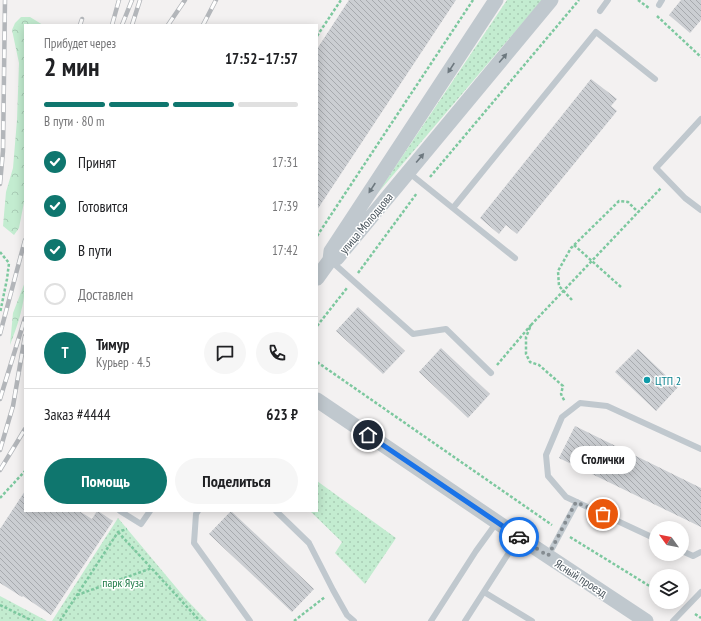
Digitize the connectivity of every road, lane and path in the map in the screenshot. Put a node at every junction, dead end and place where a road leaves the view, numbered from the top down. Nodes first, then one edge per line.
1 (341, 0) edge
2 (473, 0) edge
3 (496, 0) edge
4 (551, 0) edge
5 (580, 0) edge
6 (608, 0) edge
7 (638, 0) edge
8 (600, 11) dead end
9 (318, 34) edge
10 (701, 57) edge
11 (655, 78) dead end
12 (701, 119) edge
13 (408, 172) junction
14 (668, 181) junction
15 (424, 184) junction
16 (453, 208) junction
17 (701, 210) edge
18 (638, 212) junction
19 (318, 234) edge
20 (574, 244) junction
21 (0, 252) edge
22 (515, 258) dead end
23 (330, 260) junction
24 (592, 261) junction
25 (318, 277) edge
26 (353, 280) junction
27 (621, 287) dead end
28 (563, 291) junction
29 (572, 300) dead end
30 (0, 313) edge
31 (318, 325) edge
32 (531, 325) junction
33 (318, 363) edge
34 (491, 373) joint
35 (318, 401) edge
36 (570, 411) junction
37 (701, 449) edge
38 (24, 472) edge
39 (0, 498) edge
40 (576, 502) junction
41 (122, 512) edge
42 (149, 512) edge
43 (197, 512) edge
44 (277, 512) edge
45 (497, 522) junction
46 (141, 524) junction
47 (561, 531) junction
48 (118, 532) junction
49 (649, 536) edge
50 (519, 537) junction
51 (701, 552) edge
52 (689, 554) edge
53 (548, 556) junction
54 (152, 568) junction
55 (649, 586) edge
56 (333, 590) junction
57 (484, 592) junction
58 (701, 592) edge
59 (77, 595) junction
60 (0, 605) edge
61 (33, 621) edge
62 (60, 621) edge
63 (200, 621) edge
64 (250, 621) edge
65 (294, 621) edge
66 (354, 621) edge
67 (431, 621) edge
68 (465, 621) edge
69 (532, 621) edge
70 (646, 621) edge
71 (674, 621) edge

1 - 9 path
2 - 19 path
3 -> 23 street, улица Молодцова
13 -> 4 street, улица Молодцова
5 - 15 path
6 - 8 lane
7 - 10 path
11 - 16 lane
12 - 14 lane
13 - 15 lane
13 - 23 street, улица Молодцова
14 - 17 lane
14 - 18 path
15 - 16 lane
15 - 26 path
16 - 22 lane
18 - 20 path
18 - 24 path
20 - 24 path
20 - 28 path
21 - 30 path
23 - 25 street
23 - 26 lane
24 - 27 path
24 - 28 path
26 - 31 path
26 - 34 lane
28 - 29 path
28 - 32 path
32 - 34 path
32 - 36 path
33 - 47 path
35 - 45 street, Ясный проезд
36 - 37 lane
36 - 40 lane
38 - 39 path
40 - 47 lane
40 - 49 lane
41 - 46 lane
42 - 46 lane
43 - 64 lane
44 - 56 lane
45 - 50 street, Ясный проезд
45 - 67 lane
46 - 48 path
47 - 53 lane
47 - 55 path
48 - 54 path
48 - 59 path
50 - 53 street, Ясный проезд
50 - 57 lane
51 - 52 lane
53 - 70 street, Ясный проезд
54 - 59 path
54 - 63 path
56 - 65 path
56 - 66 lane
57 - 68 lane
57 - 69 lane
58 - 71 lane
59 - 62 path
60 - 61 path

